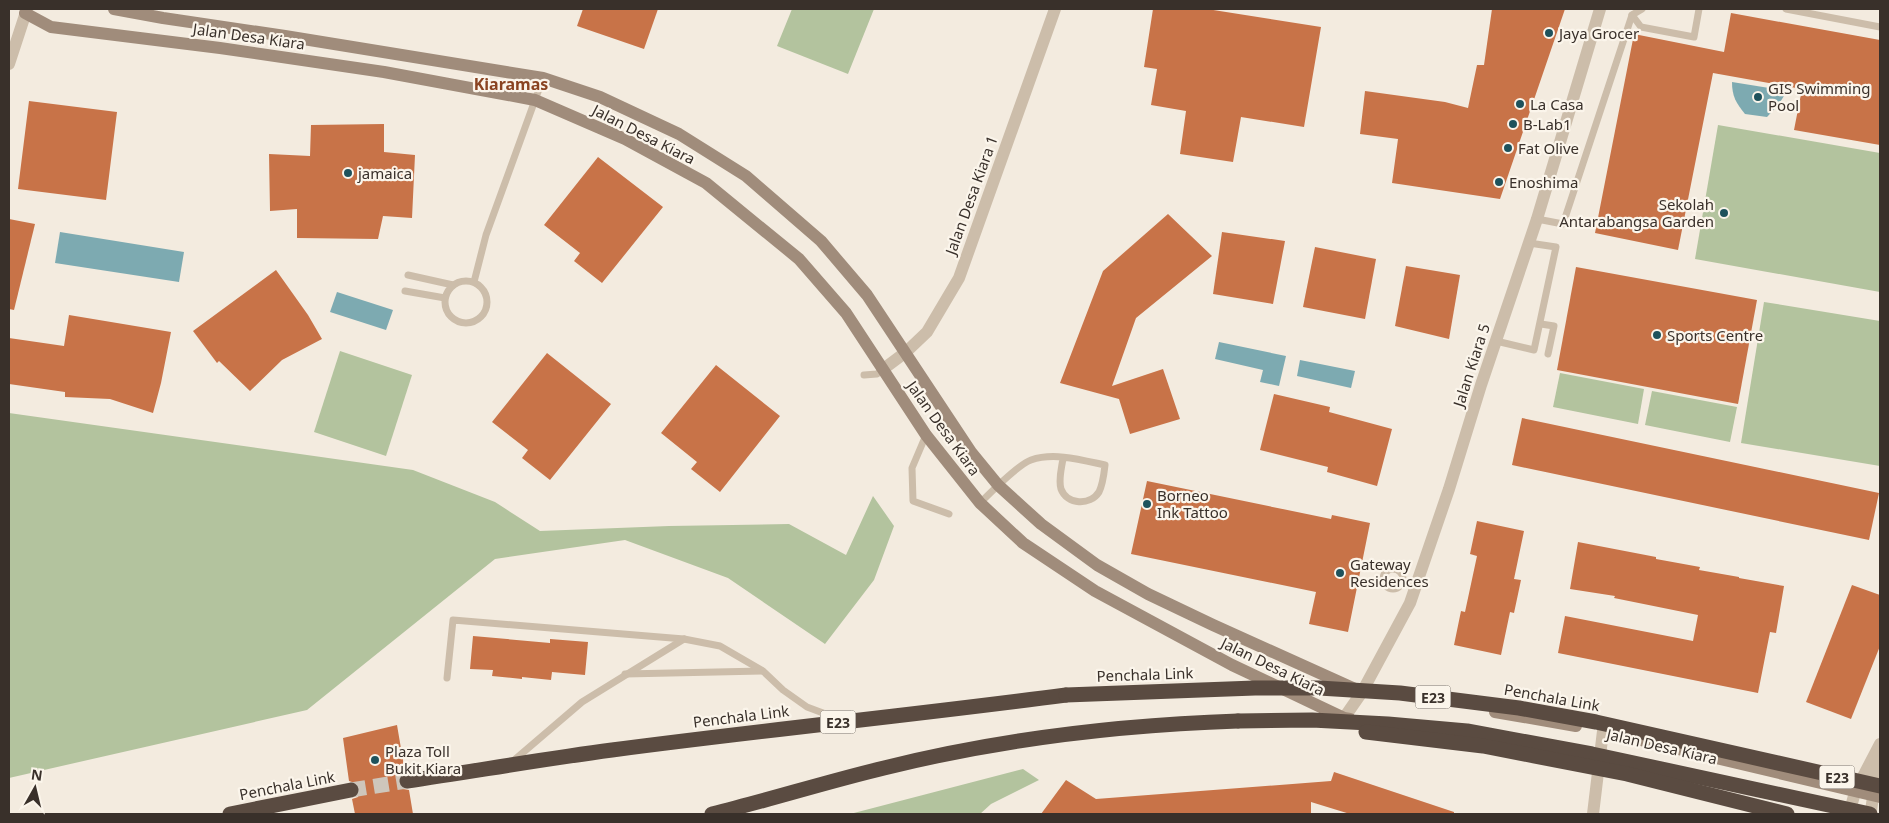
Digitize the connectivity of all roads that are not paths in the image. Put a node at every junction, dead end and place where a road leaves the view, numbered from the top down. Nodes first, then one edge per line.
1 (114, 9) edge
2 (1055, 9) edge
3 (1600, 9) edge
4 (1642, 9) edge
5 (1700, 9) edge
6 (1786, 9) edge
7 (26, 11) edge
8 (1632, 14) junction
9 (1880, 27) edge
10 (9, 64) edge
11 (543, 78) junction
12 (535, 100) junction
13 (1537, 219) junction
14 (1529, 243) junction
15 (408, 275) dead end
16 (474, 282) junction
17 (453, 285) junction
18 (405, 291) dead end
19 (445, 298) junction
20 (1541, 324) junction
21 (1496, 340) junction
22 (906, 352) junction
23 (1548, 354) dead end
24 (882, 370) junction
25 (864, 375) dead end
26 (926, 435) junction
27 (1063, 458) junction
28 (998, 485) junction
29 (980, 503) junction
30 (950, 514) dead end
31 (1403, 581) dead end
32 (1416, 586) junction
33 (684, 639) junction
34 (763, 671) junction
35 (625, 674) junction
36 (447, 678) dead end
37 (1362, 692) junction
38 (1344, 718) junction
39 (844, 721) junction
40 (1238, 721) junction
41 (1603, 730) junction
42 (1880, 745) edge
43 (1601, 748) junction
44 (507, 766) junction
45 (407, 781) tunnel mouth
46 (350, 790) tunnel mouth
47 (1855, 792) junction
48 (1878, 793) edge
49 (1852, 806) junction
50 (1874, 813) edge
51 (230, 814) edge
52 (712, 814) edge
53 (1593, 814) edge
54 (1786, 814) edge

1 - 11 main road, Jalan Desa Kiara
2 - 22 street, Jalan Desa Kiara 1
3 - 13 street, Jalan Kiara 5
4 - 8 lane
5 - 8 lane
6 - 9 lane
7 - 10 street
7 - 12 main road, Jalan Desa Kiara
8 - 13 lane
11 - 12 lane
11 - 22 main road, Jalan Desa Kiara
12 - 16 lane
12 - 24 main road, Jalan Desa Kiara
13 - 14 street, Jalan Kiara 5
14 - 20 lane
14 - 21 street, Jalan Kiara 5
15 - 17 lane
16 - 17 lane
16 - 19 lane
17 - 19 lane
18 - 19 lane
20 - 21 lane
20 - 23 lane
21 - 32 street, Jalan Kiara 5
22 - 24 street, Jalan Desa Kiara 1
22 - 28 main road, Jalan Desa Kiara
24 - 25 lane
24 - 26 main road, Jalan Desa Kiara
26 - 29 main road, Jalan Desa Kiara
26 - 30 lane
27 - 27 lane
27 - 28 lane
28 - 29 lane
28 - 37 main road, Jalan Desa Kiara
29 - 38 main road, Jalan Desa Kiara
31 - 32 lane
32 - 37 street, Jalan Kiara 5
33 - 34 lane
33 - 35 lane
33 - 36 lane
34 - 35 lane
34 - 39 lane
35 - 44 lane
37 - 38 street, Jalan Kiara 5
37 - 41 main road, Jalan Desa Kiara
38 - 43 main road, Jalan Desa Kiara
39 - 44 highway, Penchala Link / E23
39 - 48 highway, Penchala Link / E23, bridge
40 - 50 highway, bridge
40 - 52 highway
40 - 54 highway, bridge
41 - 43 street
41 - 47 main road, Jalan Desa Kiara
42 - 47 street
42 - 48 street
43 - 49 main road, Jalan Desa Kiara
43 - 53 street
44 - 45 highway, Penchala Link / E23
46 - 51 highway, Penchala Link
47 - 48 main road, Jalan Desa Kiara
47 - 49 street
48 - 50 street
49 - 50 main road, Jalan Desa Kiara

